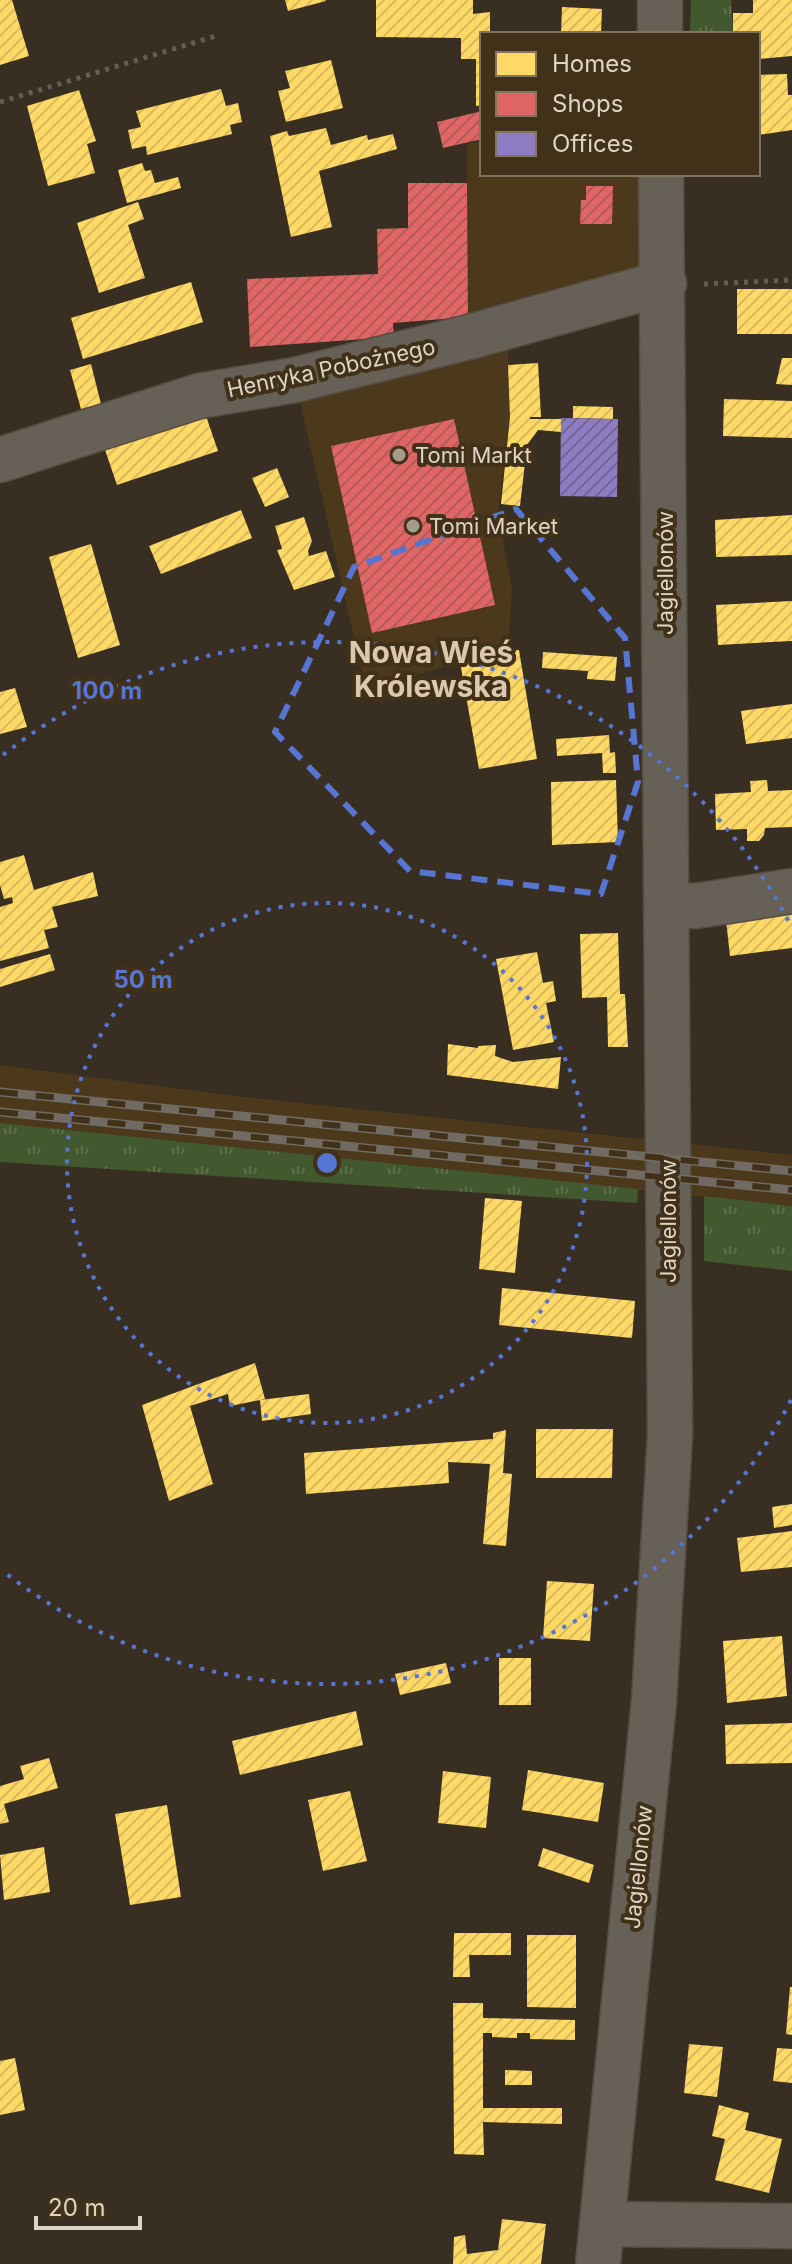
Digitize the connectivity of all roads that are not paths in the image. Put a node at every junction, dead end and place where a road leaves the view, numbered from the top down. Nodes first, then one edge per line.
1 (660, 0) edge
2 (660, 32) edge
3 (661, 176) edge
4 (684, 283) junction
5 (0, 460) edge
6 (792, 891) edge
7 (667, 904) junction
8 (792, 2226) edge
9 (601, 2244) edge

1 - 2 street
3 - 4 street, Jagiellonów
4 - 5 street, Henryka Pobożnego
4 - 7 street, Jagiellonów
6 - 7 street
7 - 9 street, Jagiellonów
8 - 9 street

